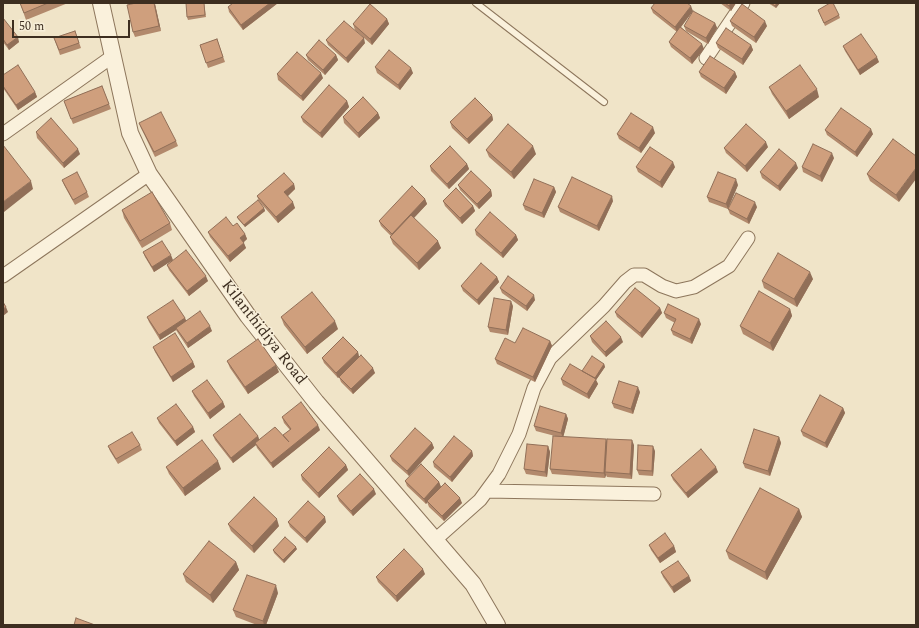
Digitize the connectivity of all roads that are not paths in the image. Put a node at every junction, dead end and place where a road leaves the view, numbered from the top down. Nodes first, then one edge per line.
1 (101, 3) edge
2 (476, 3) edge
3 (743, 3) edge
4 (113, 56) junction
5 (706, 58) dead end
6 (604, 102) dead end
7 (3, 134) edge
8 (149, 174) junction
9 (748, 238) dead end
10 (3, 276) edge
11 (487, 491) junction
12 (654, 494) dead end
13 (435, 540) junction
14 (497, 625) edge

1 - 4 street, Kilanthidiya Road
2 - 6 lane
3 - 5 street
4 - 7 street
4 - 8 street, Kilanthidiya Road
8 - 10 street
8 - 13 street, Kilanthidiya Road
9 - 11 street
11 - 12 street
11 - 13 street
13 - 14 street, Kilanthidiya Road

